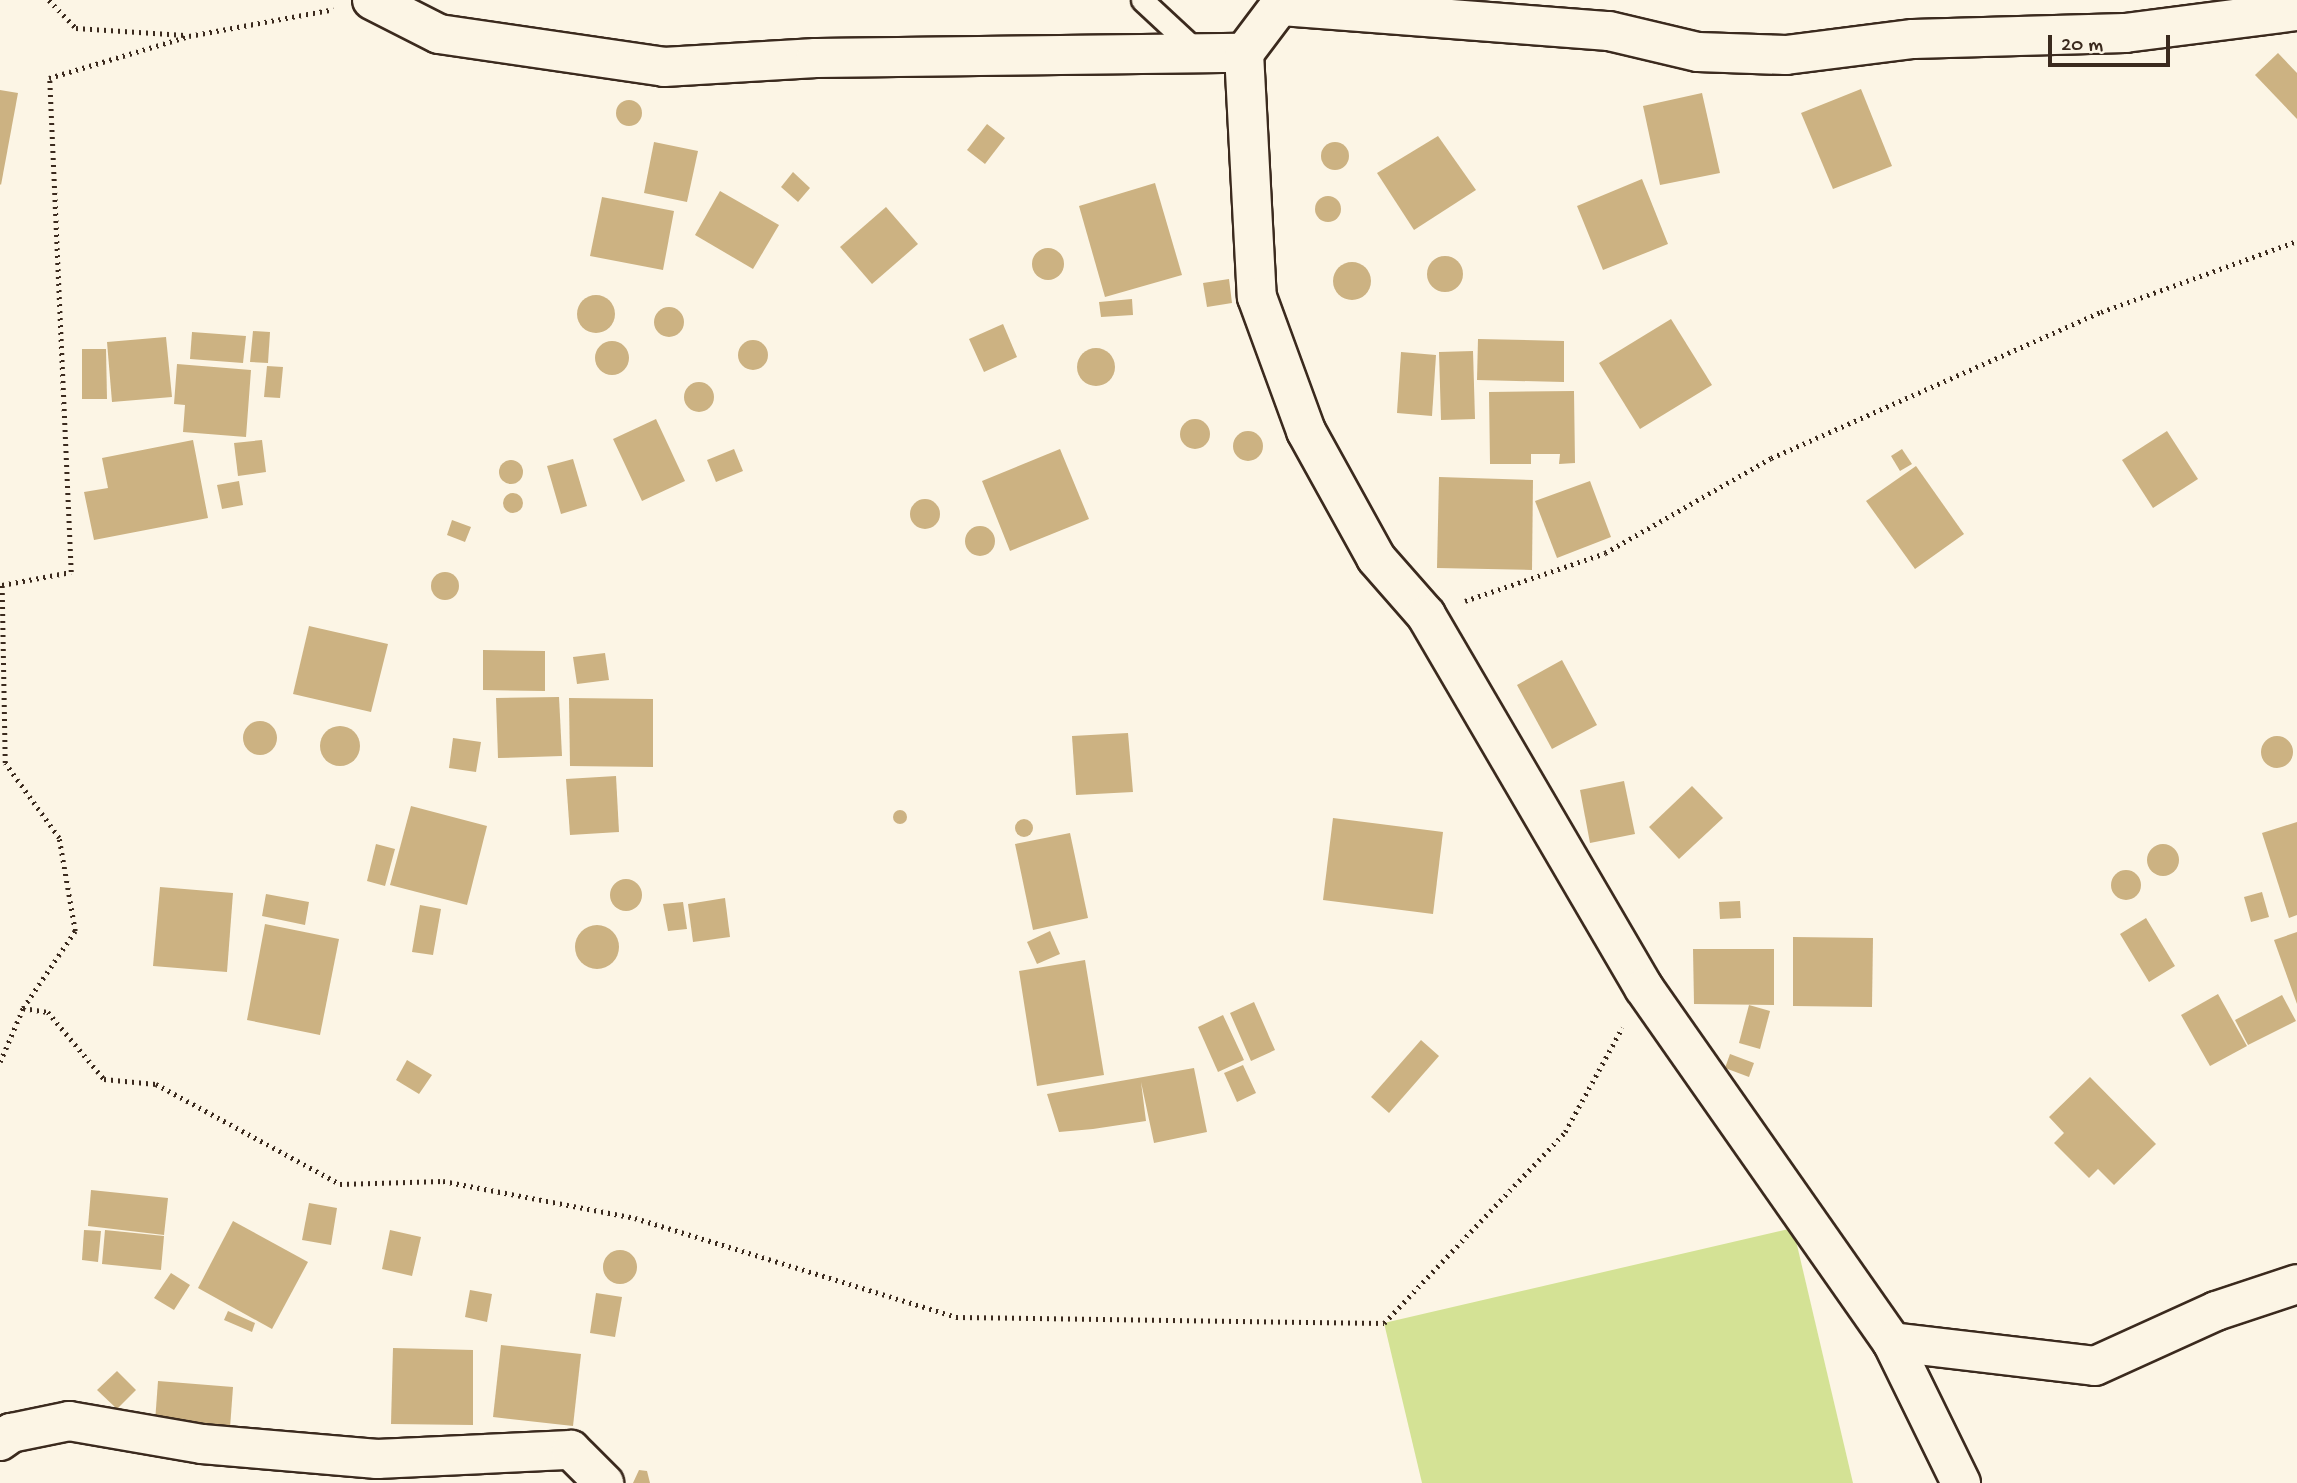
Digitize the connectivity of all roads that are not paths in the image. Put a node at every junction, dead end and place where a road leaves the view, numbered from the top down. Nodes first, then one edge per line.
1 (372, 0) edge
2 (1142, 0) edge
3 (1283, 3) edge
4 (2297, 11) edge
5 (1244, 53) junction
6 (1200, 54) junction
7 (2297, 1284) edge
8 (1892, 1342) junction
9 (0, 1441) edge
10 (604, 1483) edge
11 (1961, 1483) edge

1 - 6 street
2 - 6 lane
3 - 4 street
3 - 5 street
5 - 6 street
5 - 8 street
7 - 8 street
8 - 11 street
9 - 10 street

